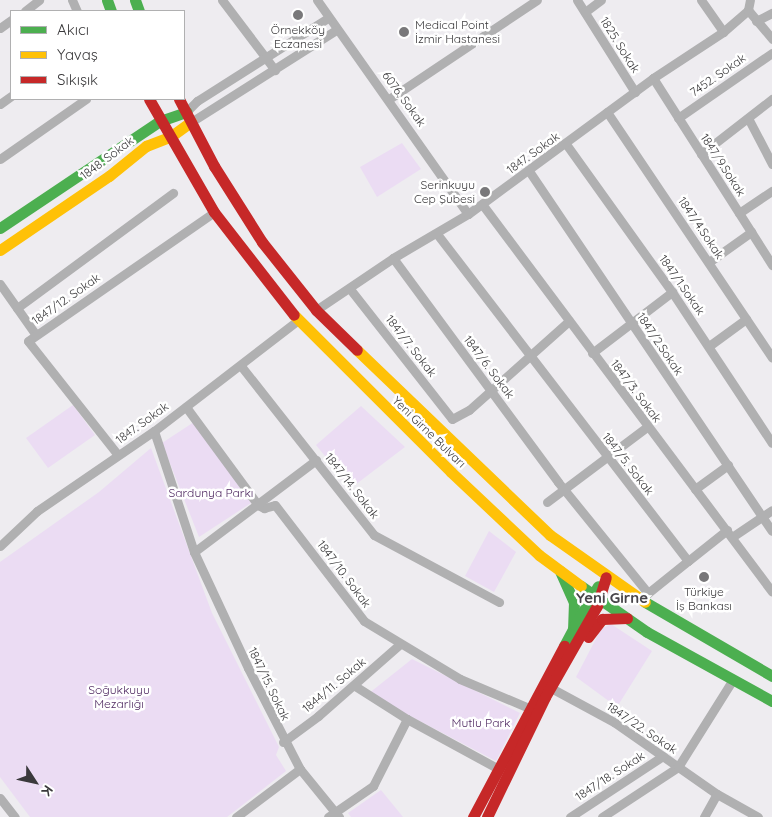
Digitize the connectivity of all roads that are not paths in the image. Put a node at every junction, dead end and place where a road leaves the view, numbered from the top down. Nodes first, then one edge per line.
1 (39, 0) edge
2 (222, 0) edge
3 (317, 0) edge
4 (537, 0) edge
5 (577, 0) edge
6 (601, 0) edge
7 (702, 0) edge
8 (750, 0) edge
9 (27, 8) edge
10 (748, 10) junction
11 (585, 12) junction
12 (772, 13) edge
13 (328, 18) junction
14 (756, 21) junction
15 (336, 30) junction
16 (723, 32) junction
17 (772, 39) edge
18 (772, 53) edge
19 (267, 59) junction
20 (275, 70) junction
21 (653, 78) junction
22 (634, 92) junction
23 (389, 99) junction
24 (772, 99) edge
25 (82, 100) edge
26 (150, 100) edge
27 (180, 100) edge
28 (607, 112) junction
29 (188, 117) junction
30 (678, 118) junction
31 (748, 118) junction
32 (160, 120) junction
33 (170, 137) junction
34 (566, 144) junction
35 (769, 149) edge
36 (701, 154) junction
37 (0, 159) edge
38 (772, 164) edge
39 (529, 171) junction
40 (772, 191) edge
41 (173, 193) dead end
42 (482, 204) junction
43 (214, 212) junction
44 (739, 213) junction
45 (468, 214) junction
46 (0, 228) edge
47 (751, 232) junction
48 (438, 234) junction
49 (0, 250) edge
50 (393, 258) junction
51 (709, 262) junction
52 (772, 265) edge
53 (0, 284) edge
54 (350, 289) junction
55 (672, 292) junction
56 (17, 308) junction
57 (316, 310) junction
58 (746, 319) junction
59 (298, 320) junction
60 (569, 322) junction
61 (631, 324) junction
62 (36, 335) junction
63 (709, 346) junction
64 (592, 353) junction
65 (528, 354) junction
66 (772, 358) edge
67 (241, 366) junction
68 (490, 389) junction
69 (186, 407) junction
70 (648, 427) junction
71 (154, 430) junction
72 (772, 442) edge
73 (118, 455) junction
74 (607, 457) junction
75 (316, 460) junction
76 (728, 465) junction
77 (695, 489) junction
78 (565, 490) junction
79 (548, 502) dead end
80 (258, 505) junction
81 (772, 510) edge
82 (761, 516) junction
83 (772, 531) edge
84 (729, 533) junction
85 (0, 546) edge
86 (194, 552) junction
87 (688, 561) junction
88 (557, 567) junction
89 (606, 577) junction
90 (772, 591) edge
91 (596, 597) junction
92 (498, 602) dead end
93 (627, 618) junction
94 (573, 629) junction
95 (400, 644) junction
96 (568, 658) junction
97 (772, 676) edge
98 (732, 681) junction
99 (355, 686) junction
100 (551, 688) junction
101 (772, 701) edge
102 (529, 708) junction
103 (407, 719) junction
104 (283, 742) junction
105 (663, 756) junction
106 (678, 767) junction
107 (497, 768) junction
108 (300, 769) junction
109 (717, 794) junction
110 (0, 798) edge
111 (334, 816) edge
112 (15, 817) edge
113 (236, 817) edge
114 (473, 817) edge
115 (487, 817) edge
116 (570, 817) edge
117 (602, 817) edge
118 (704, 817) edge
119 (758, 817) edge

1 - 9 street
2 - 19 street
3 - 13 street, 6076. Sokak
4 - 23 street
5 - 11 street, 1825. Sokak
6 - 11 street, 1825. Sokak
7 - 16 street
8 - 10 street
10 - 14 street
10 - 16 street, 1847. Sokak
11 - 22 street, 1825. Sokak
12 - 14 street
13 - 15 street, 6076. Sokak
13 - 19 street, 1848. Sokak
14 - 17 street
15 - 20 street, 1848. Sokak
15 - 23 street, 6076. Sokak
16 - 21 street, 1847. Sokak
18 - 30 street, 7452. Sokak
19 - 20 street
19 - 29 street, 1848. Sokak
20 - 29 street, 1848. Sokak
21 - 22 street, 1847. Sokak
21 - 30 street, 1847/9.Sokak
22 - 28 street, 1847. Sokak
23 - 45 street, 6076. Sokak
24 - 31 street
25 - 37 street
26 - 32 main road, Yeni Girne Bulvarı
27 - 29 main road, Yeni Girne Bulvarı
28 - 34 street, 1847. Sokak
28 - 51 street, 1847/4.Sokak
29 - 32 main road, 1848. Sokak
29 - 33 main road, 1848. Sokak
29 - 57 main road, Yeni Girne Bulvarı
30 - 36 street, 1847/9.Sokak
31 - 35 street
31 - 36 street
32 - 33 main road, Yeni Girne Bulvarı
32 - 46 main road, 1848. Sokak
33 - 43 main road, Yeni Girne Bulvarı
33 - 49 main road, 1848. Sokak
34 - 39 street, 1847. Sokak
34 - 55 street, 1847/1.Sokak
35 - 38 street
36 - 44 street, 1847/9.Sokak
39 - 42 street, 1847. Sokak
39 - 61 street, 1847/2.Sokak
40 - 44 street
41 - 56 street
42 - 45 street, 1847. Sokak
42 - 60 street, 1847/3. Sokak
43 - 59 main road, Yeni Girne Bulvarı
43 - 62 street, 1847/12. Sokak
44 - 47 street, 1847/9.Sokak
45 - 48 street, 1847. Sokak
47 - 51 street
47 - 52 street, 1847/9.Sokak
48 - 50 street, 1847. Sokak
48 - 65 street, 1847/5. Sokak
50 - 54 street, 1847. Sokak
50 - 68 street, 1847/6. Sokak
51 - 58 street, 1847/4.Sokak
53 - 56 street
54 - 57 street, 1847. Sokak
54 - 68 street, 1847/7. Sokak
55 - 61 street
55 - 63 street, 1847/1.Sokak
56 - 62 street
57 - 89 main road, Yeni Girne Bulvarı
58 - 63 street
58 - 66 street, 1847/4.Sokak
59 - 67 street, 1847. Sokak
59 - 88 main road, Yeni Girne Bulvarı
60 - 64 street, 1847/3. Sokak
60 - 65 street
61 - 64 street
61 - 76 street, 1847/2.Sokak
62 - 73 street, 1847/12. Sokak
63 - 72 street, 1847/1.Sokak
64 - 70 street, 1847/3. Sokak
65 - 68 street
65 - 74 street, 1847/5. Sokak
67 - 69 street, 1847. Sokak
67 - 75 street, 1847/14. Sokak
68 - 78 street, 1847/6. Sokak
69 - 71 street, 1847. Sokak
69 - 80 street
70 - 74 street
70 - 77 street, 1847/3. Sokak
71 - 73 street, 1847. Sokak
71 - 86 street, 1847/15. Sokak
73 - 85 street, 1847. Sokak
74 - 78 street
74 - 87 street, 1847/5. Sokak
75 - 80 street
75 - 92 street, 1847/14. Sokak
76 - 77 street
76 - 82 street, 1847/2.Sokak
77 - 84 street, 1847/3. Sokak
78 - 79 street
78 - 87 street
80 - 86 street
80 - 95 street, 1847/10. Sokak
81 - 82 street
82 - 83 street, 1847/2.Sokak
82 - 84 street
84 - 87 street
84 - 90 street, 1847/3. Sokak
86 - 104 street, 1847/15. Sokak
88 - 91 main road, Yeni Girne Bulvarı
88 - 94 main road
89 - 91 main road
89 - 97 main road, Yeni Girne Bulvarı
91 - 93 main road, Yeni Girne Bulvarı
91 - 94 main road
91 - 96 main road
93 - 96 main road
93 - 98 main road, Yeni Girne Bulvarı
94 - 102 main road
95 - 99 street, 1844/11. Sokak
95 - 102 street, 1847/10. Sokak
96 - 100 main road
98 - 101 main road, Yeni Girne Bulvarı
98 - 106 street
99 - 103 street
99 - 104 street, 1844/11. Sokak
100 - 105 street, 1847/22. Sokak
100 - 115 main road
102 - 107 main road
103 - 107 street
103 - 111 street
104 - 108 street, 1847/15. Sokak
105 - 106 street, 1847/22. Sokak
105 - 116 street, 1847/18. Sokak
106 - 109 street, 1847/22. Sokak
106 - 117 street
107 - 114 main road
108 - 111 street, 1847/15. Sokak
108 - 113 street
109 - 118 street
109 - 119 street, 1847/22. Sokak
110 - 112 street

